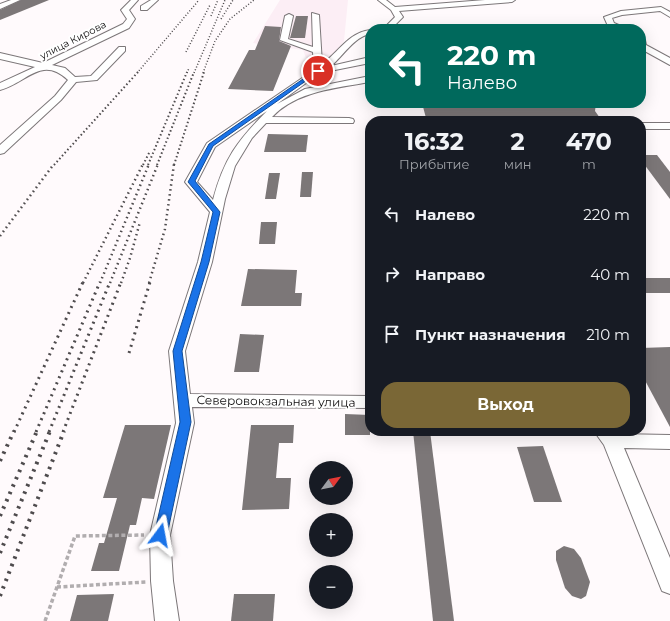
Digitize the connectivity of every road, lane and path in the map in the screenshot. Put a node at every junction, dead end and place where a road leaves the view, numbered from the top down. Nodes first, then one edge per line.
1 (17, 0) edge
2 (135, 0) edge
3 (155, 0) edge
4 (381, 0) edge
5 (414, 0) edge
6 (429, 0) edge
7 (512, 0) edge
8 (0, 7) edge
9 (144, 8) dead end
10 (394, 9) junction
11 (315, 15) dead end
12 (670, 15) edge
13 (289, 16) dead end
14 (392, 24) edge
15 (611, 24) edge
16 (365, 33) edge
17 (646, 48) edge
18 (122, 49) dead end
19 (317, 51) junction
20 (0, 56) edge
21 (365, 61) edge
22 (670, 62) edge
23 (46, 66) junction
24 (318, 71) junction
25 (73, 80) junction
26 (365, 80) edge
27 (0, 87) edge
28 (264, 120) junction
29 (349, 121) dead end
30 (646, 126) edge
31 (670, 126) edge
32 (0, 151) edge
33 (216, 212) junction
34 (182, 400) junction
35 (365, 402) edge
36 (607, 436) edge
37 (670, 442) edge
38 (160, 535) junction
39 (665, 560) edge
40 (162, 581) junction
41 (670, 584) edge
42 (57, 587) junction
43 (45, 621) edge
44 (167, 621) edge

1 - 8 street
2 - 23 street, улица Кирова
3 - 9 street
4 - 10 street
5 - 6 street
7 - 10 street
10 - 14 street
11 - 19 street
12 - 15 street
13 - 19 street
16 - 24 street
17 - 22 street
18 - 25 street
19 - 24 street
20 - 23 street
21 - 24 street
23 - 25 street
23 - 27 street, улица Кирова
24 - 33 street
25 - 32 street
26 - 28 street, Северовокзальная улица
28 - 29 street
28 - 33 street, Северовокзальная улица
30 - 31 street
33 - 34 street, Северовокзальная улица
34 - 35 street, Северовокзальная улица
34 - 38 street, Северовокзальная улица
36 - 37 street
36 - 39 street
38 - 40 street, Северовокзальная улица
38 - 42 path
39 - 41 street
40 - 42 path
40 - 44 street, Северовокзальная улица
42 - 43 path

